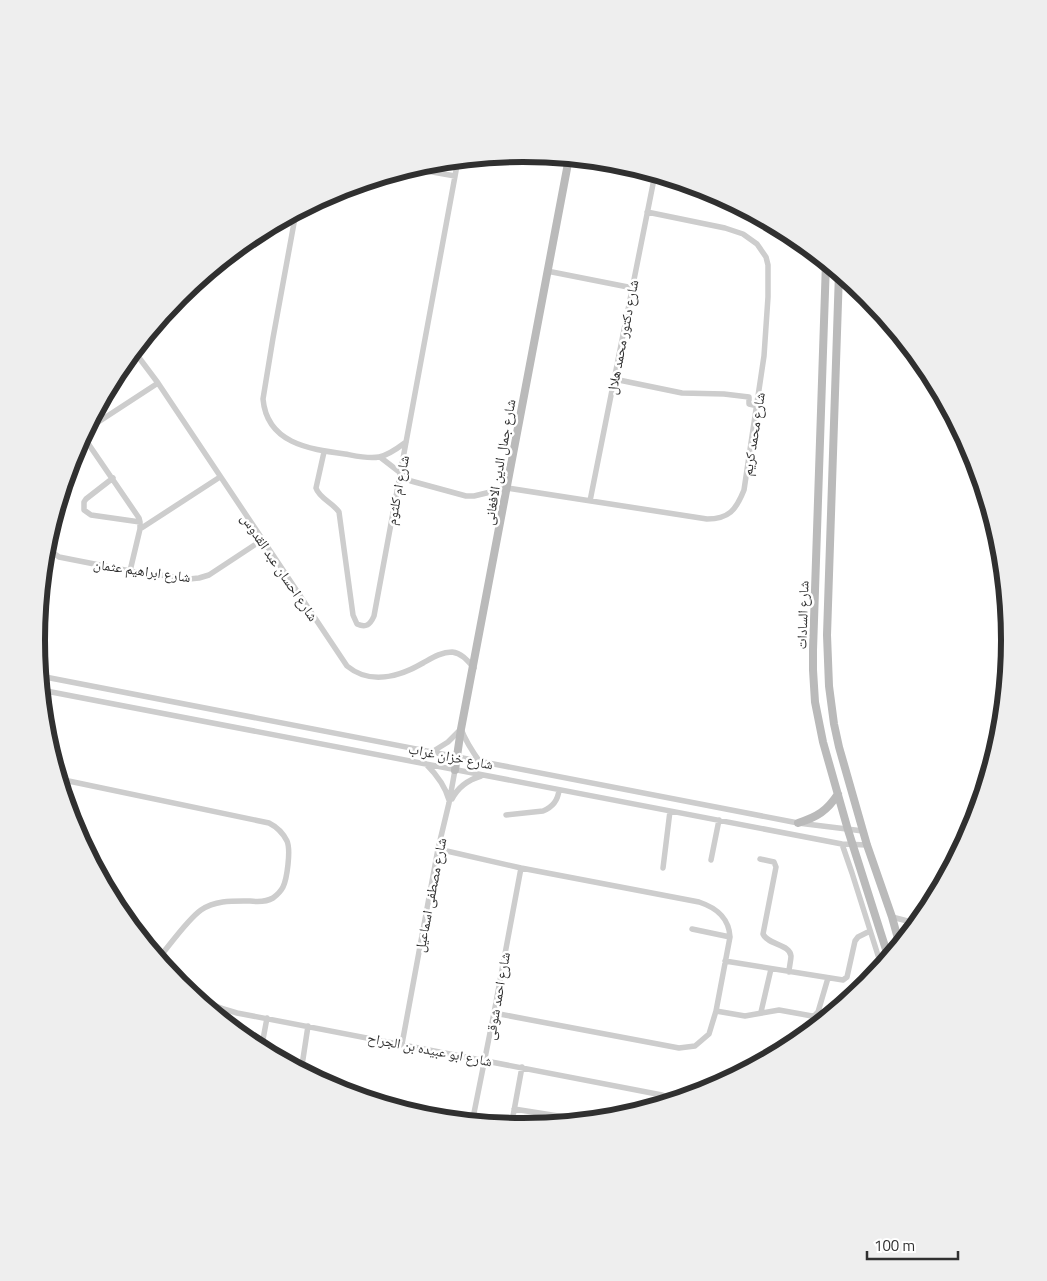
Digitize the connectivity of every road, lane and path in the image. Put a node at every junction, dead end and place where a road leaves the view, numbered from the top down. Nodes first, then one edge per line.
1 (567, 164) edge
2 (457, 167) edge
3 (429, 171) edge
4 (455, 176) junction
5 (654, 180) edge
6 (647, 212) junction
7 (294, 221) edge
8 (826, 270) edge
9 (547, 271) junction
10 (839, 281) edge
11 (632, 288) junction
12 (139, 357) edge
13 (614, 379) junction
14 (158, 383) junction
15 (758, 406) junction
16 (97, 423) edge
17 (406, 442) junction
18 (88, 443) edge
19 (324, 452) junction
20 (380, 457) junction
21 (400, 473) junction
22 (220, 477) junction
23 (113, 478) junction
24 (507, 488) junction
25 (590, 501) junction
26 (140, 525) junction
27 (262, 540) junction
28 (53, 553) edge
29 (130, 571) junction
30 (474, 668) junction
31 (47, 677) edge
32 (48, 691) edge
33 (174, 702) junction
34 (172, 715) junction
35 (461, 730) junction
36 (432, 752) junction
37 (457, 757) junction
38 (480, 762) junction
39 (426, 764) junction
40 (455, 770) junction
41 (484, 775) junction
42 (66, 780) edge
43 (560, 790) junction
44 (838, 794) junction
45 (449, 803) junction
46 (670, 811) junction
47 (506, 815) dead end
48 (719, 820) junction
49 (798, 823) junction
50 (848, 830) junction
51 (863, 831) junction
52 (842, 844) junction
53 (853, 845) junction
54 (867, 845) junction
55 (438, 849) junction
56 (760, 859) dead end
57 (711, 860) dead end
58 (520, 868) junction
59 (663, 868) dead end
60 (892, 917) junction
61 (910, 922) edge
62 (692, 929) dead end
63 (870, 931) junction
64 (899, 936) edge
65 (730, 937) junction
66 (887, 952) edge
67 (162, 954) edge
68 (879, 960) edge
69 (725, 962) junction
70 (771, 969) junction
71 (788, 972) junction
72 (828, 978) junction
73 (217, 1008) edge
74 (716, 1011) junction
75 (761, 1012) junction
76 (494, 1013) junction
77 (267, 1018) junction
78 (308, 1026) junction
79 (263, 1041) edge
80 (402, 1044) junction
81 (485, 1060) junction
82 (302, 1065) edge
83 (522, 1067) junction
84 (667, 1097) edge
85 (514, 1109) junction
86 (473, 1116) edge
87 (565, 1117) edge
88 (512, 1119) edge

1 - 9 main road, شارع جمال الدين الافغانى
2 - 4 street, شارع ام كلثوم
3 - 4 street
4 - 17 street, شارع ام كلثوم
5 - 6 street, شارع دكتور محمد هلال
6 - 11 street, شارع دكتور محمد هلال
6 - 15 street, شارع محمد كريم
7 - 19 street
8 - 44 main road, شارع السادات
9 - 11 street
9 - 24 main road, شارع جمال الدين الافغانى
10 - 51 main road, شارع السادات
11 - 13 street, شارع دكتور محمد هلال
12 - 14 street, شارع احسان عبد القدوس
13 - 15 street
13 - 25 street, شارع دكتور محمد هلال
14 - 16 street
14 - 22 street, شارع احسان عبد القدوس
15 - 25 street, شارع محمد كريم
17 - 20 street
17 - 21 street, شارع ام كلثوم
18 - 23 street
19 - 20 street
19 - 21 street, شارع ام كلثوم
20 - 21 street
21 - 24 street
22 - 26 street
22 - 27 street, شارع احسان عبد القدوس
23 - 26 street
23 - 26 street
24 - 25 street, شارع محمد كريم
24 - 30 main road, شارع جمال الدين الافغانى
26 - 29 street
27 - 29 street, شارع ابراهيم عثمان
27 - 30 street, شارع احسان عبد القدوس
28 - 29 street, شارع ابراهيم عثمان
30 - 35 main road, شارع جمال الدين الافغانى
31 - 33 street, شارع خزان غراب
32 - 34 street, شارع خزان غراب
33 - 34 street
33 - 36 street, شارع خزان غراب
34 - 39 street, شارع خزان غراب
35 - 36 street
35 - 37 main road, شارع جمال الدين الافغانى
35 - 38 street
36 - 37 street, شارع خزان غراب
37 - 38 street, شارع خزان غراب
37 - 40 main road, شارع جمال الدين الافغانى
38 - 49 street, شارع خزان غراب
39 - 40 street, شارع خزان غراب
39 - 45 street
40 - 41 street, شارع خزان غراب
40 - 45 street, شارع مصطفى اسماعيل
41 - 43 street, شارع خزان غراب
41 - 45 street
42 - 67 street
43 - 46 street, شارع خزان غراب
43 - 47 street
44 - 49 main road
44 - 50 main road, شارع السادات
45 - 55 street, شارع مصطفى اسماعيل
46 - 48 street, شارع خزان غراب
46 - 59 street
48 - 52 street, شارع خزان غراب
48 - 57 street
49 - 50 street, شارع خزان غراب
50 - 51 street, شارع خزان غراب
50 - 53 main road, شارع السادات
51 - 54 main road, شارع السادات
52 - 53 street, شارع خزان غراب
52 - 63 street
53 - 54 street, شارع خزان غراب
53 - 66 main road, شارع السادات
54 - 60 main road, شارع السادات
55 - 58 street
55 - 80 street, شارع مصطفى اسماعيل
56 - 71 street
58 - 65 street
58 - 76 street, شارع احمد شوقى
60 - 61 street
60 - 64 main road, شارع السادات
62 - 65 street
63 - 68 street
63 - 72 street
65 - 69 street
69 - 70 street
69 - 74 street
70 - 71 street
70 - 75 street
71 - 72 street
72 - 75 street
73 - 77 street, شارع ابو عبيده بن الجراح
74 - 75 street
74 - 76 street
76 - 81 street, شارع احمد شوقى
77 - 78 street, شارع ابو عبيده بن الجراح
77 - 79 street
78 - 80 street, شارع ابو عبيده بن الجراح
78 - 82 street
80 - 81 street, شارع ابو عبيده بن الجراح
81 - 83 street, شارع ابو عبيده بن الجراح
81 - 86 street, شارع احمد شوقى
83 - 84 street, شارع ابو عبيده بن الجراح
83 - 85 street
85 - 87 street
85 - 88 street

